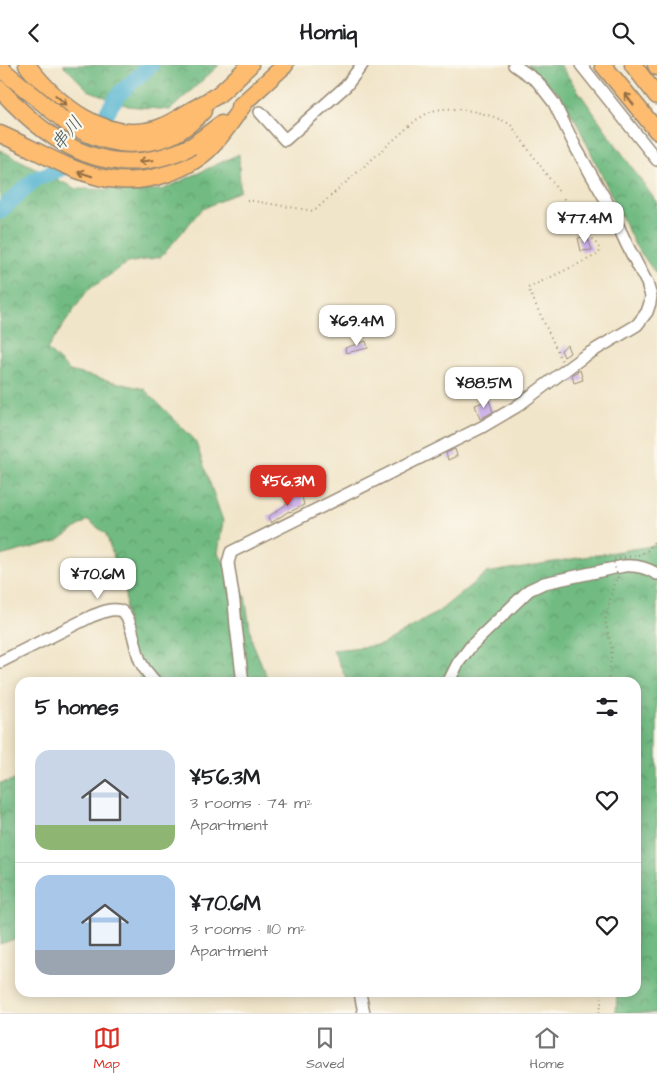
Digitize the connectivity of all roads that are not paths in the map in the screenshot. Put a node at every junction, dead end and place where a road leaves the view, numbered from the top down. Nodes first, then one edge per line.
1 (27, 65) edge
2 (250, 65) edge
3 (285, 65) edge
4 (362, 65) edge
5 (514, 65) edge
6 (581, 65) edge
7 (602, 65) edge
8 (633, 65) edge
9 (0, 68) edge
10 (0, 89) edge
11 (657, 96) edge
12 (260, 112) dead end
13 (180, 124) junction
14 (657, 131) edge
15 (0, 133) edge
16 (195, 152) junction
17 (657, 159) edge
18 (657, 574) edge
19 (0, 662) edge
20 (151, 677) edge
21 (242, 677) edge
22 (451, 677) edge
23 (361, 997) edge
24 (364, 1013) edge

1 -> 13 highway
2 - 13 highway
3 - 16 highway
4 - 12 street
5 - 21 street
6 - 17 street
14 -> 7 highway
8 - 11 highway
9 - 13 highway, bridge
16 -> 10 highway, bridge
16 -> 15 highway
18 - 22 street
19 - 20 street
23 - 24 street

